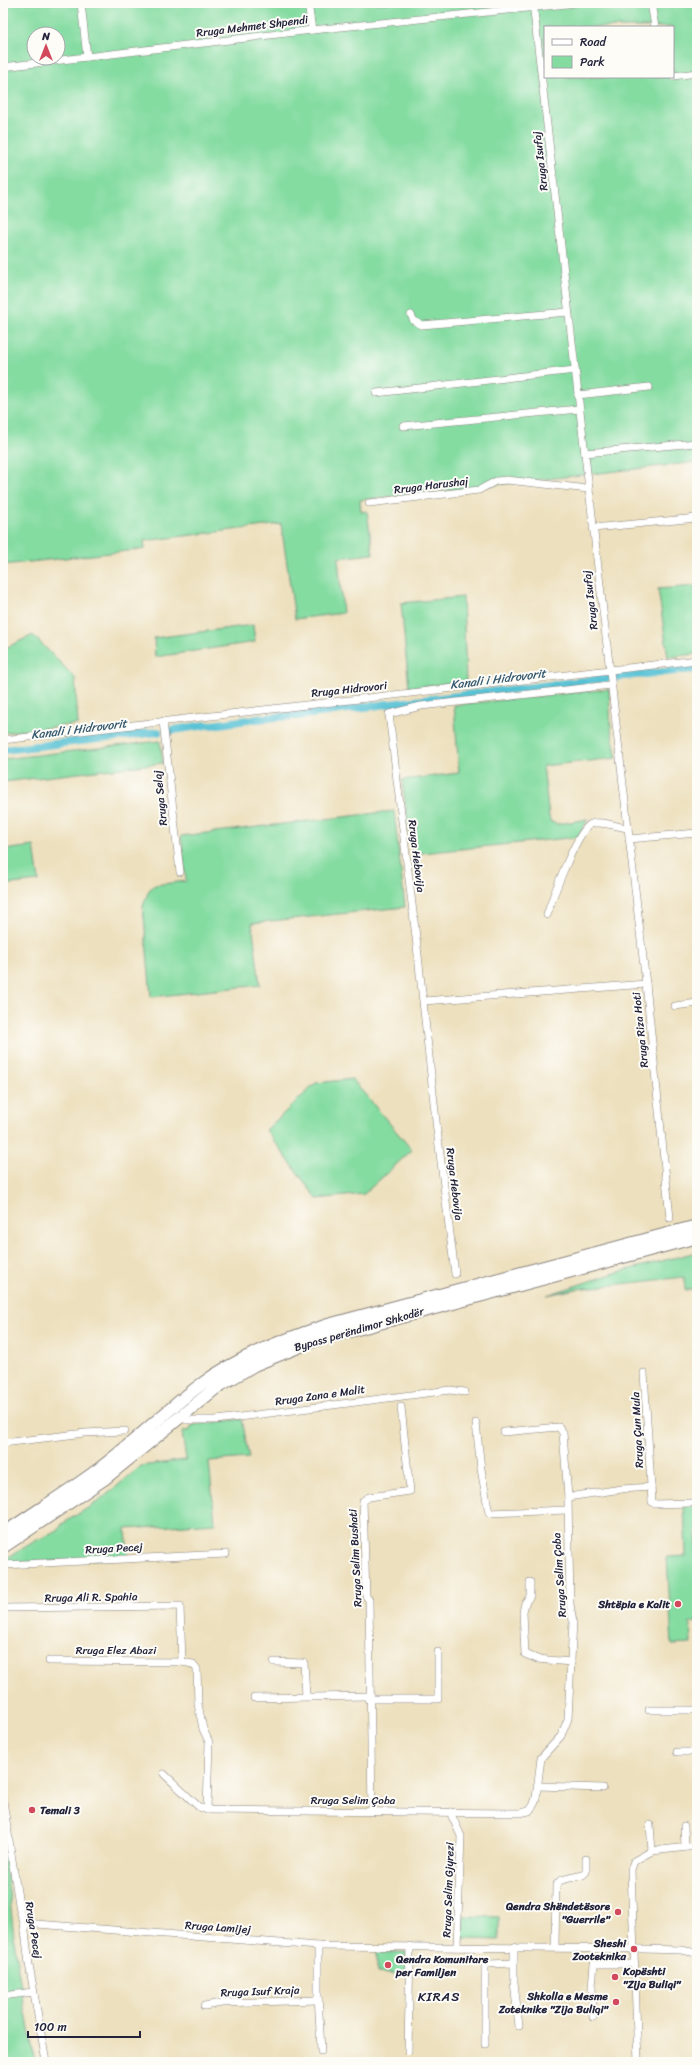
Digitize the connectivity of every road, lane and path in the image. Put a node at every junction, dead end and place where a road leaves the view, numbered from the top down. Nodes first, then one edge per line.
1 (80, 3) edge
2 (308, 3) edge
3 (576, 3) edge
4 (651, 3) edge
5 (533, 5) edge
6 (655, 26) edge
7 (312, 30) junction
8 (87, 57) junction
9 (3, 66) edge
10 (697, 73) edge
11 (674, 76) edge
12 (568, 312) junction
13 (411, 315) dead end
14 (575, 370) junction
15 (649, 387) dead end
16 (376, 393) dead end
17 (578, 395) junction
18 (579, 409) junction
19 (403, 426) dead end
20 (697, 443) edge
21 (584, 453) junction
22 (589, 490) junction
23 (368, 504) dead end
24 (697, 518) edge
25 (593, 528) junction
26 (697, 660) edge
27 (609, 670) junction
28 (611, 685) junction
29 (164, 721) junction
30 (3, 740) edge
31 (628, 828) junction
32 (697, 833) edge
33 (629, 839) junction
34 (180, 872) dead end
35 (547, 915) dead end
36 (646, 984) junction
37 (424, 1001) junction
38 (697, 1003) edge
39 (675, 1006) dead end
40 (670, 1218) dead end
41 (697, 1226) edge
42 (697, 1237) edge
43 (455, 1274) dead end
44 (644, 1373) dead end
45 (465, 1392) dead end
46 (401, 1407) dead end
47 (179, 1416) junction
48 (476, 1423) dead end
49 (125, 1431) dead end
50 (504, 1432) dead end
51 (3, 1443) edge
52 (650, 1487) junction
53 (568, 1497) junction
54 (691, 1503) dead end
55 (567, 1510) junction
56 (3, 1534) edge
57 (3, 1547) edge
58 (226, 1554) dead end
59 (3, 1565) edge
60 (530, 1582) dead end
61 (3, 1608) edge
62 (438, 1652) dead end
63 (49, 1661) dead end
64 (182, 1662) junction
65 (274, 1662) dead end
66 (571, 1662) junction
67 (306, 1696) junction
68 (254, 1698) dead end
69 (369, 1698) junction
70 (650, 1710) dead end
71 (697, 1710) edge
72 (677, 1752) dead end
73 (697, 1752) edge
74 (164, 1774) dead end
75 (537, 1786) junction
76 (603, 1788) dead end
77 (3, 1801) edge
78 (207, 1810) junction
79 (372, 1812) junction
80 (450, 1812) junction
81 (650, 1825) dead end
82 (684, 1826) dead end
83 (697, 1846) edge
84 (685, 1847) junction
85 (652, 1851) junction
86 (586, 1859) dead end
87 (24, 1923) junction
88 (318, 1946) junction
89 (410, 1946) junction
90 (458, 1947) junction
91 (514, 1947) junction
92 (555, 1947) junction
93 (634, 1949) junction
94 (697, 1953) edge
95 (514, 1963) junction
96 (634, 1964) junction
97 (33, 1992) junction
98 (3, 1996) edge
99 (318, 2000) junction
100 (204, 2006) dead end
101 (593, 2017) dead end
102 (519, 2026) dead end
103 (485, 2044) dead end
104 (321, 2051) dead end
105 (408, 2051) dead end
106 (46, 2062) edge
107 (638, 2062) edge

1 - 8 street
2 - 7 street
3 - 5 street, Rruga Mehmet Shpendi
4 - 6 street
5 - 7 street, Rruga Mehmet Shpendi
5 - 12 street, Rruga Isufaj
7 - 8 street, Rruga Mehmet Shpendi
8 - 9 street, Rruga Mehmet Shpendi
10 - 11 street
12 - 13 street
12 - 14 street, Rruga Isufaj
14 - 16 street
14 - 17 street, Rruga Isufaj
15 - 17 street
17 - 18 street, Rruga Isufaj
18 - 19 street
18 - 21 street, Rruga Isufaj
20 - 21 street
21 - 22 street, Rruga Isufaj
22 - 23 street, Rruga Harushaj
22 - 25 street, Rruga Isufaj
24 - 25 street
25 - 27 street, Rruga Isufaj
26 - 27 street, Rruga Hidrovori
27 - 28 street, Rruga Riza Hoti
27 - 29 street, Rruga Hidrovori
28 - 31 street, Rruga Riza Hoti
28 - 37 street, Rruga Hebovija
29 - 30 street, Rruga Hidrovori
29 - 34 street, Rruga Selaj
31 - 33 street, Rruga Riza Hoti
31 - 35 street
32 - 33 street
33 - 36 street, Rruga Riza Hoti
36 - 37 street
36 - 40 street, Rruga Riza Hoti
37 - 43 street, Rruga Hebovija
38 - 39 street
41 - 56 highway, Bypass perëndimor Shkodër
42 - 47 highway, Bypass perëndimor Shkodër
44 - 52 street, Rruga Çun Mula
45 - 47 street, Rruga Zana e Malit
46 - 69 street, Rruga Selim Bushati
47 - 57 highway, Bypass perëndimor Shkodër
48 - 55 street
49 - 51 street
50 - 53 street
52 - 53 street
52 - 54 street, Rruga Çun Mula
53 - 55 street
55 - 66 street, Rruga Selim Çoba
58 - 59 street, Rruga Pecej
60 - 66 street
61 - 64 street, Rruga Ali R. Spahia
62 - 69 street
63 - 64 street, Rruga Elez Abazi
64 - 78 street
65 - 67 street
66 - 75 street, Rruga Selim Çoba
67 - 68 street
67 - 69 street
69 - 79 street, Rruga Selim Bushati
70 - 71 street
72 - 73 street
74 - 78 street
75 - 76 street
75 - 80 street, Rruga Selim Çoba
77 - 87 street, Rruga Pecej
78 - 79 street, Rruga Selim Çoba
79 - 80 street, Rruga Selim Çoba
80 - 90 street, Rruga Selim Gjyrezi
81 - 85 street
82 - 84 street
83 - 84 street
84 - 85 street
85 - 93 street
86 - 92 street
87 - 88 street, Rruga Lamijej
87 - 97 street, Rruga Pecej
88 - 89 street, Rruga Lamijej
88 - 99 street
89 - 90 street, Rruga Lamijej
89 - 105 street
90 - 91 street, Rruga Lamijej
91 - 92 street, Rruga Lamijej
91 - 95 street
92 - 93 street, Rruga Lamijej
93 - 94 street, Rruga Lamijej
93 - 96 street
95 - 102 street
95 - 103 street
96 - 101 street
96 - 107 street
97 - 98 street
97 - 106 street, Rruga Pecej
99 - 100 street, Rruga Isuf Kraja
99 - 104 street

